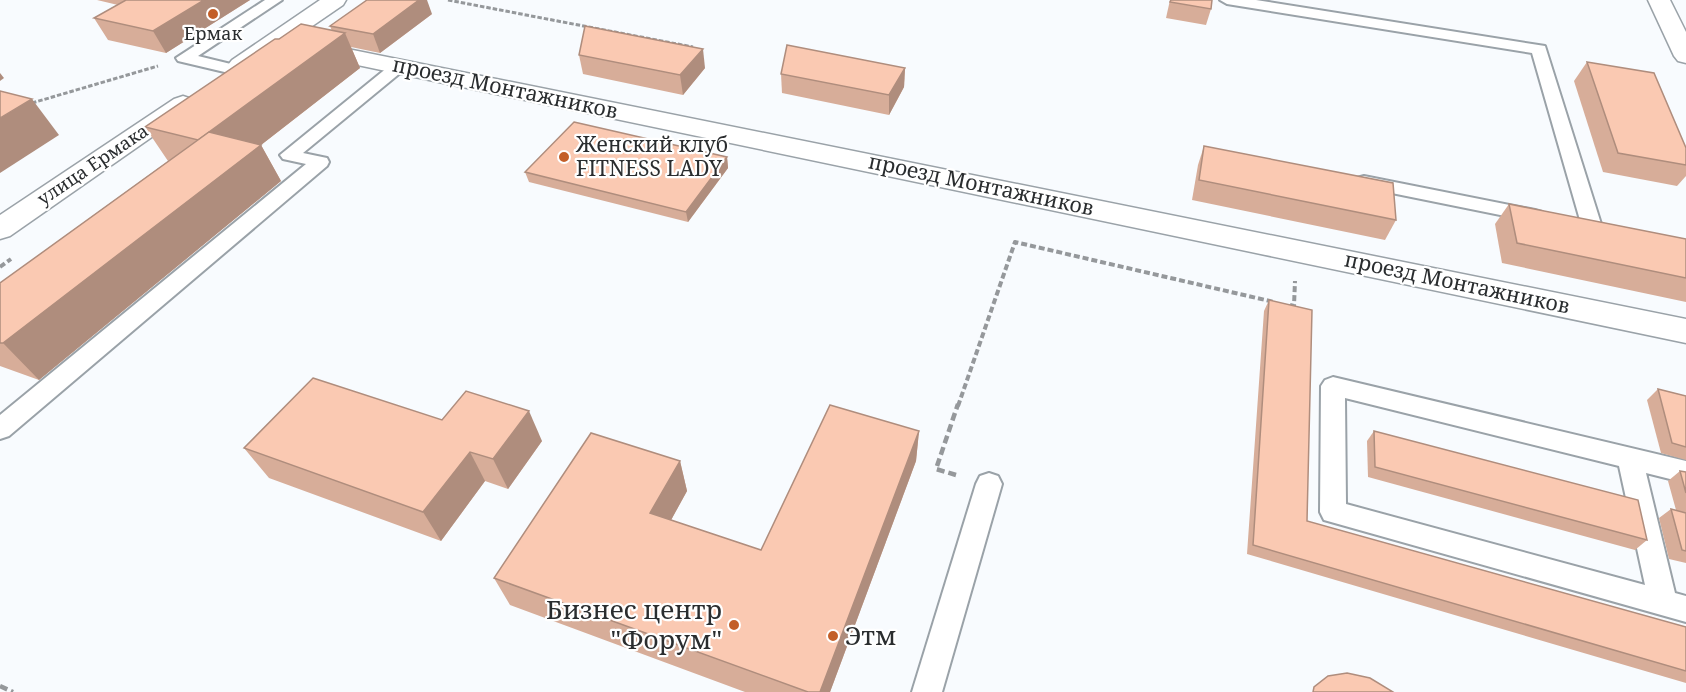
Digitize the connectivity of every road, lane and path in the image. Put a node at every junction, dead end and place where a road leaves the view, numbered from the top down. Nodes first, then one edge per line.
1 (275, 0) edge
2 (335, 0) edge
3 (448, 0) edge
4 (476, 0) edge
5 (1227, 0) edge
6 (1635, 0) edge
7 (1660, 2) edge
8 (470, 4) junction
9 (275, 41) junction
10 (693, 47) edge
11 (1685, 51) edge
12 (184, 58) junction
13 (399, 66) junction
14 (233, 69) junction
15 (27, 105) edge
16 (1348, 179) edge
17 (1592, 227) junction
18 (0, 229) edge
19 (1615, 232) edge
20 (1296, 250) junction
21 (1686, 331) edge
22 (0, 429) edge
23 (1630, 458) junction
24 (1686, 472) edge
25 (988, 484) joint
26 (1675, 605) edge
27 (0, 686) edge
28 (14, 692) edge
29 (927, 692) edge

1 - 12 lane
2 - 9 street, улица Ермака
3 - 8 path
4 - 8 path
5 - 17 lane
6 - 7 street
7 - 11 street
8 - 10 path
9 - 13 street, проезд Монтажников
9 - 14 street, улица Ермака
12 - 14 lane
12 - 15 path
13 - 20 street, проезд Монтажников
13 - 22 lane
14 - 18 street, улица Ермака
16 - 17 lane
17 - 19 lane
20 - 21 street, проезд Монтажников
20 - 25 path
23 - 24 lane
23 - 26 lane
23 - 26 lane
25 - 29 lane
27 - 28 path

